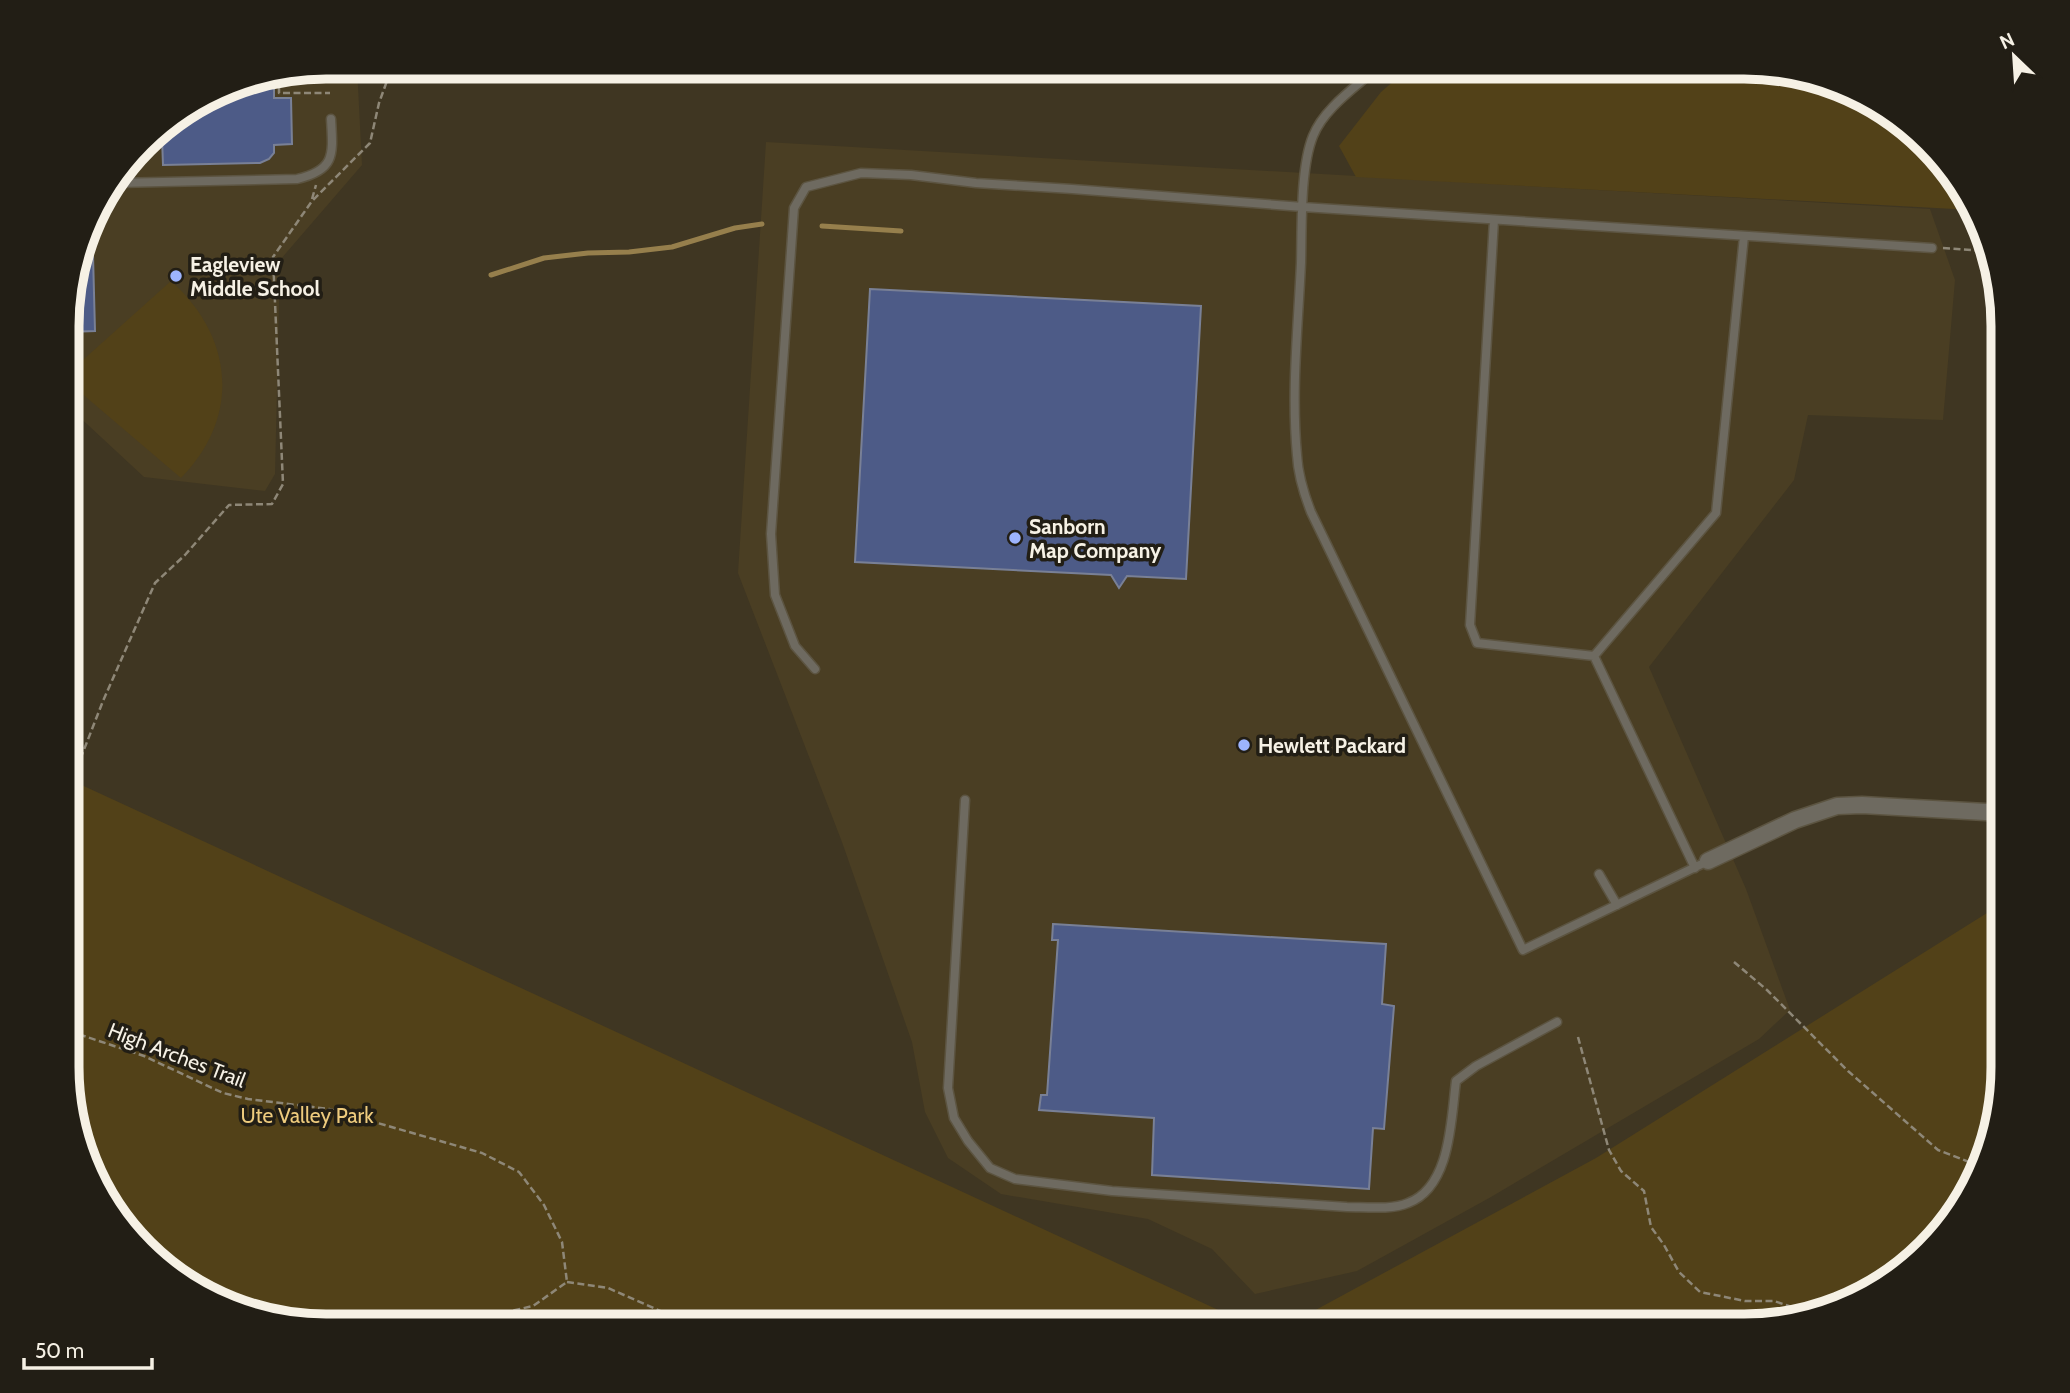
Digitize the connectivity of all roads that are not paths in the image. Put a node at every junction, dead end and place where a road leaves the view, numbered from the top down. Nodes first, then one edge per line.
1 (1364, 79) edge
2 (331, 119) dead end
3 (124, 183) edge
4 (1303, 207) junction
5 (1494, 220) junction
6 (1744, 236) junction
7 (1932, 248) road end
8 (1594, 656) junction
9 (816, 669) dead end
10 (965, 800) dead end
11 (1991, 812) edge
12 (1701, 865) junction
13 (1599, 874) dead end
14 (1616, 905) junction
15 (1557, 1022) dead end

1 - 4 lane
2 - 3 lane
4 - 5 lane
4 - 9 lane
4 - 14 lane
5 - 6 lane
5 - 8 lane
6 - 7 lane
6 - 8 lane
8 - 12 lane
10 - 15 lane
11 - 12 street
12 - 14 lane
13 - 14 lane

